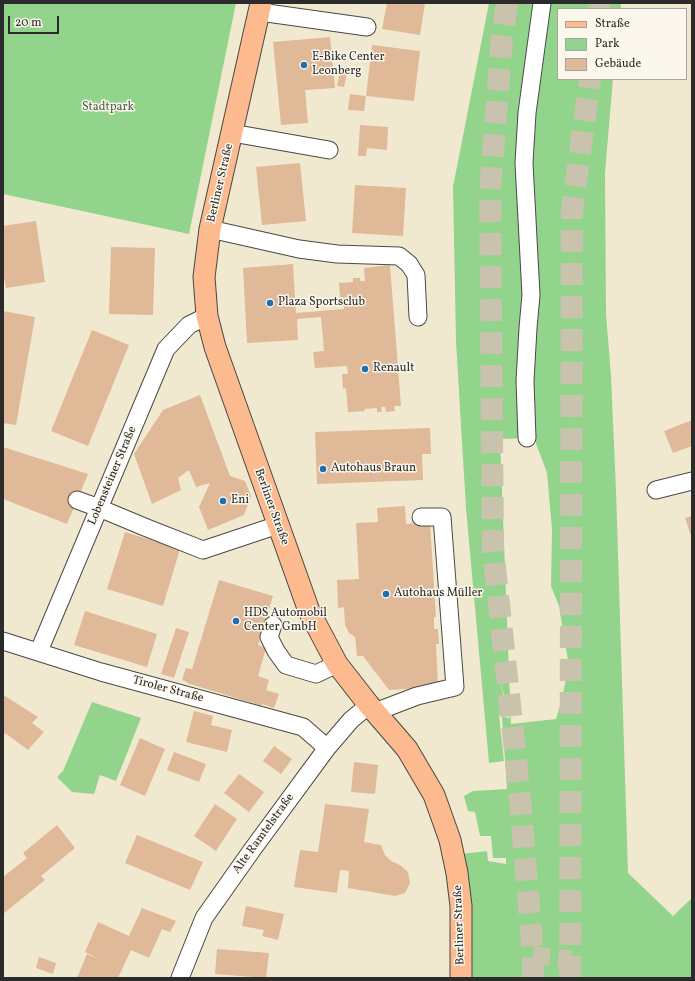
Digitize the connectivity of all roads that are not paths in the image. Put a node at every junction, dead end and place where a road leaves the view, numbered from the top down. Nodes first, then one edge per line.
1 (542, 3) edge
2 (260, 8) edge
3 (367, 28) dead end
4 (232, 133) junction
5 (329, 150) dead end
6 (210, 229) junction
7 (207, 316) junction
8 (418, 317) dead end
9 (527, 438) dead end
10 (692, 481) edge
11 (656, 490) dead end
12 (77, 500) dead end
13 (99, 508) junction
14 (421, 517) dead end
15 (278, 525) junction
16 (273, 625) dead end
17 (3, 641) edge
18 (39, 651) junction
19 (337, 664) junction
20 (372, 708) junction
21 (327, 748) junction
22 (180, 978) edge
23 (461, 978) edge

1 - 9 street
2 - 3 street
2 - 4 main road, Berliner Straße
4 - 5 street
4 - 6 main road, Berliner Straße
6 - 7 main road, Berliner Straße
6 - 8 street
7 - 13 street, Lobensteiner Straße
7 - 15 main road, Berliner Straße
10 - 11 street
12 - 13 street
13 - 15 street
13 - 18 street, Lobensteiner Straße
14 - 20 street, Alte Ramtelstraße
15 - 19 main road, Berliner Straße
16 - 19 street
17 - 18 street, Tiroler Straße
18 - 21 street, Tiroler Straße
19 - 20 main road, Berliner Straße
20 - 21 street, Alte Ramtelstraße
20 - 23 main road, Berliner Straße
21 - 22 street, Alte Ramtelstraße

